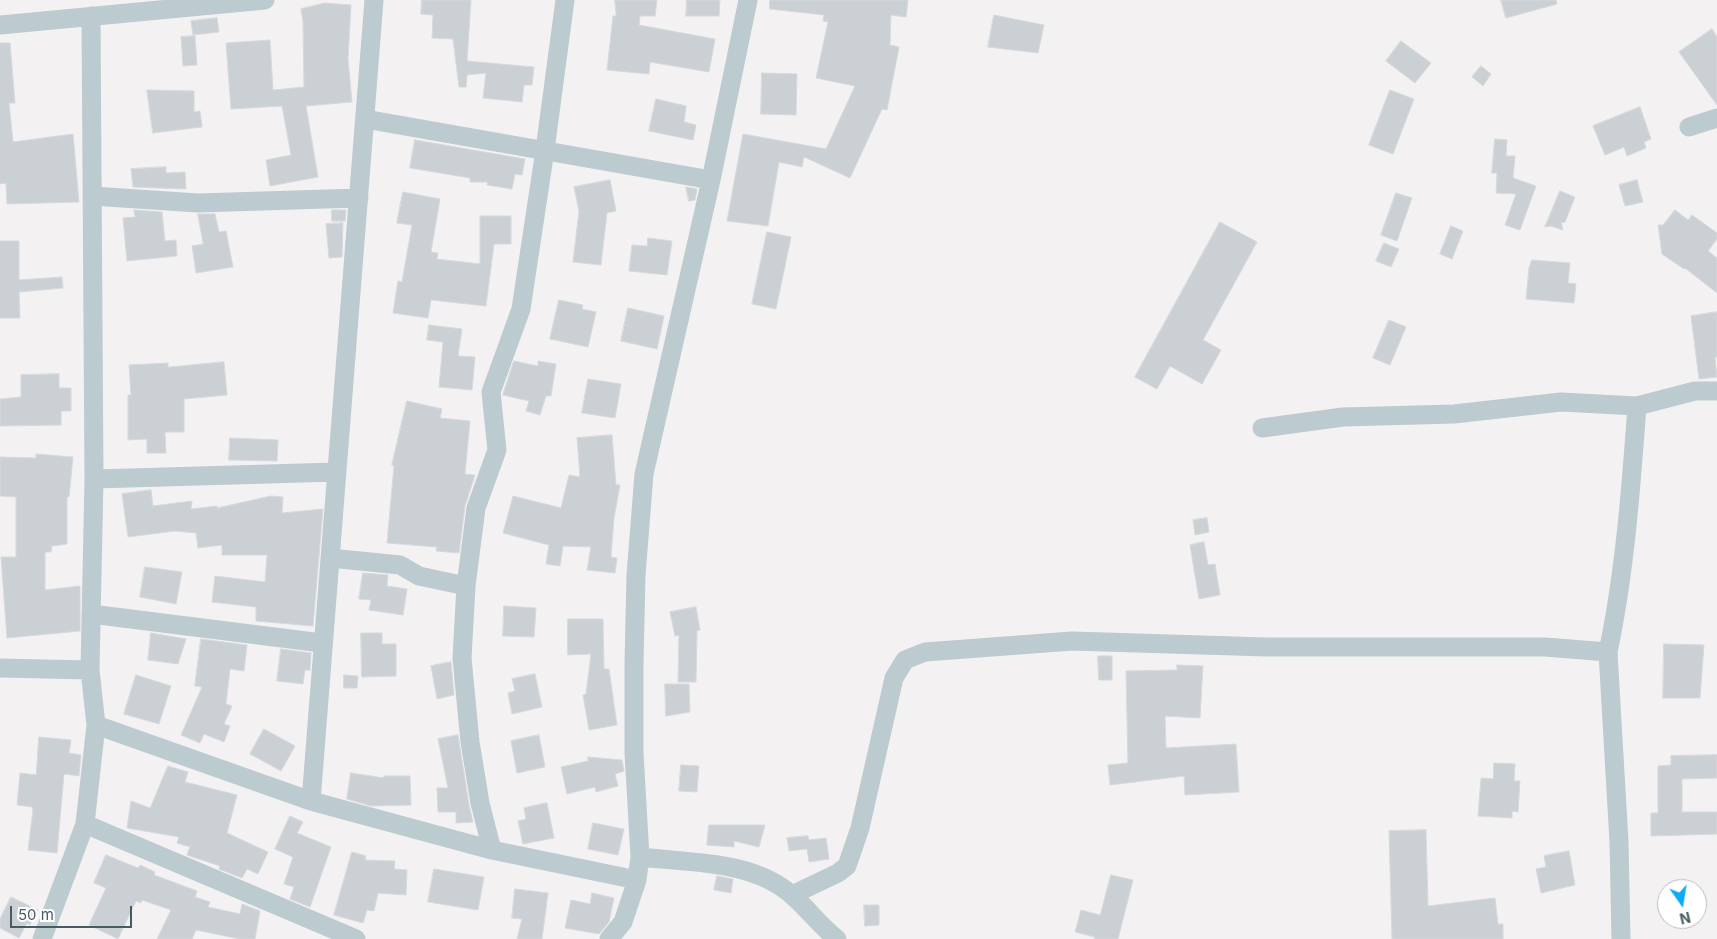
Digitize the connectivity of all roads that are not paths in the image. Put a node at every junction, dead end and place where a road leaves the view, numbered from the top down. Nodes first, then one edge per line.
1 (265, 0) edge
2 (374, 0) edge
3 (565, 0) edge
4 (748, 0) edge
5 (176, 4) edge
6 (91, 16) junction
7 (0, 25) edge
8 (1717, 118) edge
9 (365, 120) junction
10 (1689, 127) dead end
11 (545, 150) junction
12 (711, 180) junction
13 (92, 196) junction
14 (358, 198) junction
15 (1717, 392) edge
16 (1637, 406) junction
17 (1262, 428) dead end
18 (337, 472) junction
19 (94, 479) junction
20 (330, 558) junction
21 (466, 586) junction
22 (91, 614) junction
23 (322, 643) junction
24 (1608, 652) junction
25 (0, 668) edge
26 (90, 670) junction
27 (96, 725) junction
28 (311, 801) junction
29 (85, 824) junction
30 (492, 850) junction
31 (640, 857) junction
32 (637, 880) junction
33 (792, 895) junction
34 (828, 936) edge
35 (44, 938) edge
36 (356, 939) edge
37 (609, 939) edge
38 (1621, 939) edge

1 - 5 street
2 - 9 street
3 - 11 street
4 - 12 street
5 - 6 street
6 - 7 street
6 - 13 street
8 - 10 street
9 - 11 street
9 - 14 street
11 - 12 street
11 - 21 street
12 - 31 street
13 - 14 street
13 - 19 street
14 - 18 street
15 - 16 street
16 - 17 street
16 - 24 street
18 - 19 street
18 - 20 street
19 - 22 street
20 - 21 street
20 - 23 street
21 - 30 street
22 - 23 street
22 - 26 street
23 - 28 street
24 - 33 street
24 - 38 street
25 - 26 street
26 - 27 street
27 - 28 street
27 - 29 street
28 - 30 street
29 - 35 street
29 - 36 street
30 - 32 street
31 - 32 street
31 - 33 street
32 - 37 street
33 - 34 street

